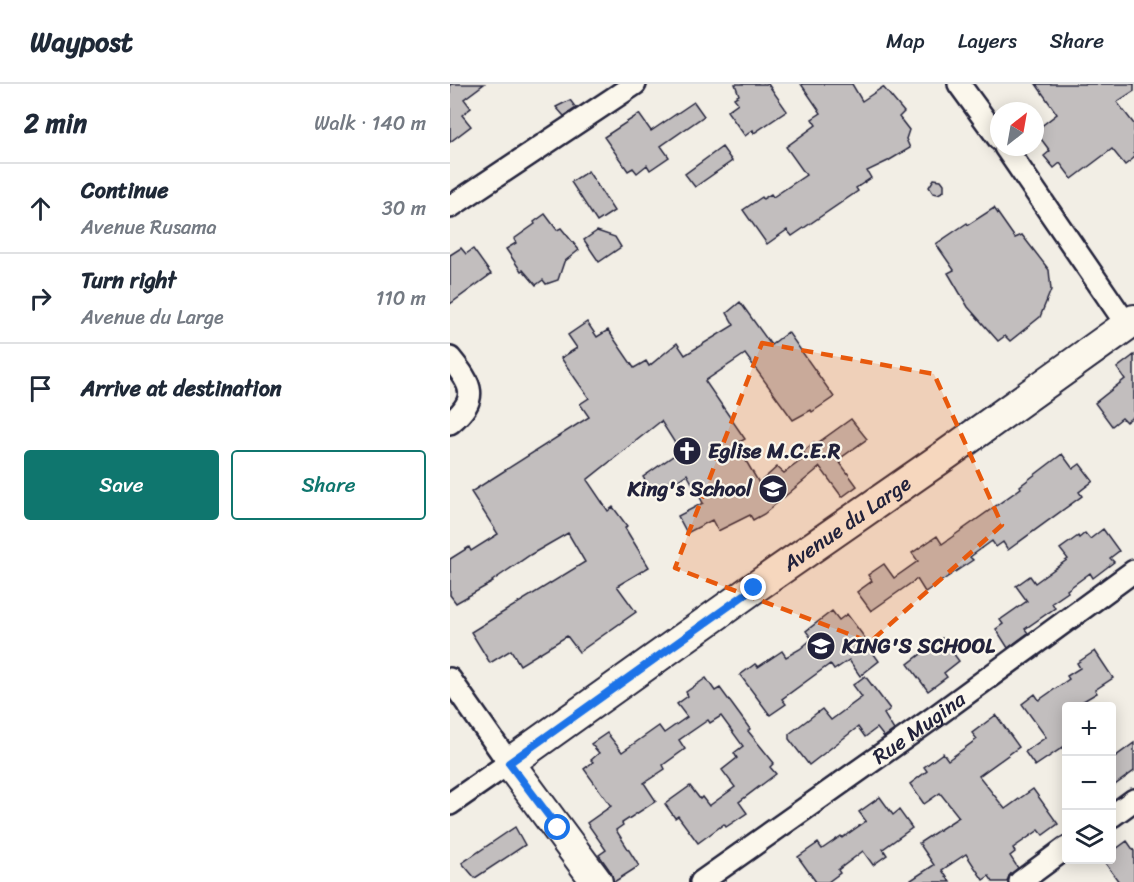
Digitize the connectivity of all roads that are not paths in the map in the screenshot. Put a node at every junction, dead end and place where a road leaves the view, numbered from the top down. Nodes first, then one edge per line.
1 (635, 84) edge
2 (959, 84) edge
3 (990, 127) edge
4 (1011, 156) edge
5 (450, 207) edge
6 (1130, 323) edge
7 (450, 358) edge
8 (450, 423) edge
9 (1134, 571) edge
10 (450, 679) edge
11 (509, 763) junction
12 (1134, 800) edge
13 (450, 804) edge
14 (1116, 813) edge
15 (1062, 851) edge
16 (597, 882) edge
17 (701, 882) edge
18 (1020, 882) edge

1 - 5 street
2 - 3 street
4 - 6 street, Avenue du Large
6 - 11 main road, Avenue du Large
7 - 8 street
9 - 17 street, Rue Mugina
10 - 11 street
11 - 13 street
11 - 16 main road
12 - 14 street
15 - 18 street

